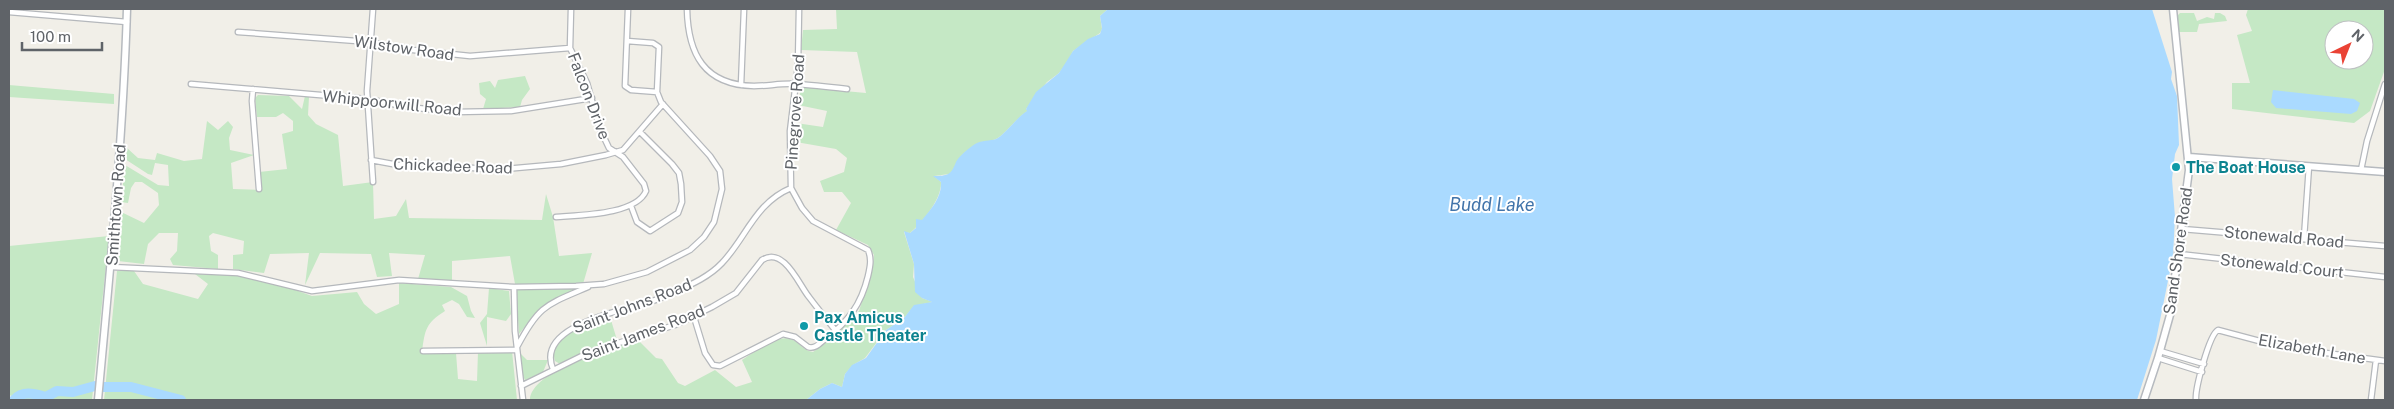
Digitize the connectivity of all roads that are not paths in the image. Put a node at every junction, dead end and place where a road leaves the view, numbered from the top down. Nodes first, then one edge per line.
1 (128, 9) edge
2 (373, 9) edge
3 (571, 9) edge
4 (628, 9) edge
5 (687, 9) edge
6 (744, 9) edge
7 (799, 9) edge
8 (2173, 9) edge
9 (9, 12) edge
10 (127, 22) junction
11 (238, 32) dead end
12 (627, 41) junction
13 (370, 42) junction
14 (570, 48) junction
15 (192, 84) dead end
16 (795, 84) junction
17 (2385, 84) edge
18 (741, 85) junction
19 (254, 89) junction
20 (846, 89) dead end
21 (657, 92) junction
22 (592, 98) junction
23 (367, 99) junction
24 (663, 104) junction
25 (640, 132) junction
26 (616, 153) junction
27 (2189, 157) junction
28 (371, 160) junction
29 (2309, 166) junction
30 (2361, 170) junction
31 (2385, 172) edge
32 (372, 182) dead end
33 (791, 188) junction
34 (259, 189) dead end
35 (632, 206) junction
36 (556, 217) dead end
37 (2182, 229) junction
38 (2304, 238) junction
39 (2385, 246) edge
40 (2179, 254) junction
41 (111, 267) junction
42 (2385, 277) edge
43 (592, 285) junction
44 (514, 287) junction
45 (694, 317) junction
46 (836, 331) junction
47 (516, 349) junction
48 (423, 351) dead end
49 (2160, 351) junction
50 (2158, 358) junction
51 (2376, 360) junction
52 (2385, 361) edge
53 (2204, 364) junction
54 (553, 369) junction
55 (2202, 372) junction
56 (521, 386) junction
57 (98, 400) edge
58 (523, 400) edge
59 (2144, 400) edge
60 (2196, 400) edge
61 (2371, 400) edge

1 - 10 street, Smithtown Road
2 - 13 street
3 - 14 street, Falcon Drive
4 - 12 street
5 - 18 street
6 - 18 street
7 - 16 street, Pinegrove Road
8 - 27 street, Sand Shore Road
9 - 10 street
10 - 41 street, Smithtown Road
11 - 13 street, Wilstow Road
12 - 21 street
12 - 21 street
13 - 14 street, Wilstow Road
13 - 23 street
14 - 22 street, Falcon Drive
15 - 19 street, Whippoorwill Road
16 - 18 street
16 - 20 street
16 - 33 street, Pinegrove Road
17 - 30 street
19 - 23 street, Whippoorwill Road
19 - 34 street
21 - 24 street
22 - 23 street, Whippoorwill Road
22 - 26 street, Falcon Drive
23 - 28 street
24 - 25 street, Chickadee Road
24 - 43 street
25 - 26 street, Chickadee Road
25 - 35 street
26 - 28 street, Chickadee Road
26 - 35 street, Falcon Drive
27 - 29 street
27 - 37 street, Sand Shore Road
28 - 32 street
29 - 30 street
29 - 38 street
30 - 31 street
33 - 46 street, Pinegrove Road
33 - 54 street, Saint Johns Road
35 - 36 street
37 - 38 street, Stonewald Road
37 - 40 street, Sand Shore Road
38 - 39 street, Stonewald Road
40 - 42 street, Stonewald Court
40 - 49 street, Sand Shore Road
41 - 44 street
41 - 57 street, Smithtown Road
43 - 44 street
43 - 47 street
44 - 47 street
45 - 46 street
45 - 46 street, Saint James Road
45 - 54 street, Saint James Road
47 - 48 street
47 - 56 street
49 - 50 street, Sand Shore Road
49 - 53 street
50 - 55 street
50 - 59 street, Sand Shore Road
51 - 52 street, Elizabeth Lane
51 - 53 street, Elizabeth Lane
51 - 61 street
53 - 55 street, Elizabeth Lane
54 - 56 street, Saint James Road
55 - 60 street, Elizabeth Lane
56 - 58 street

